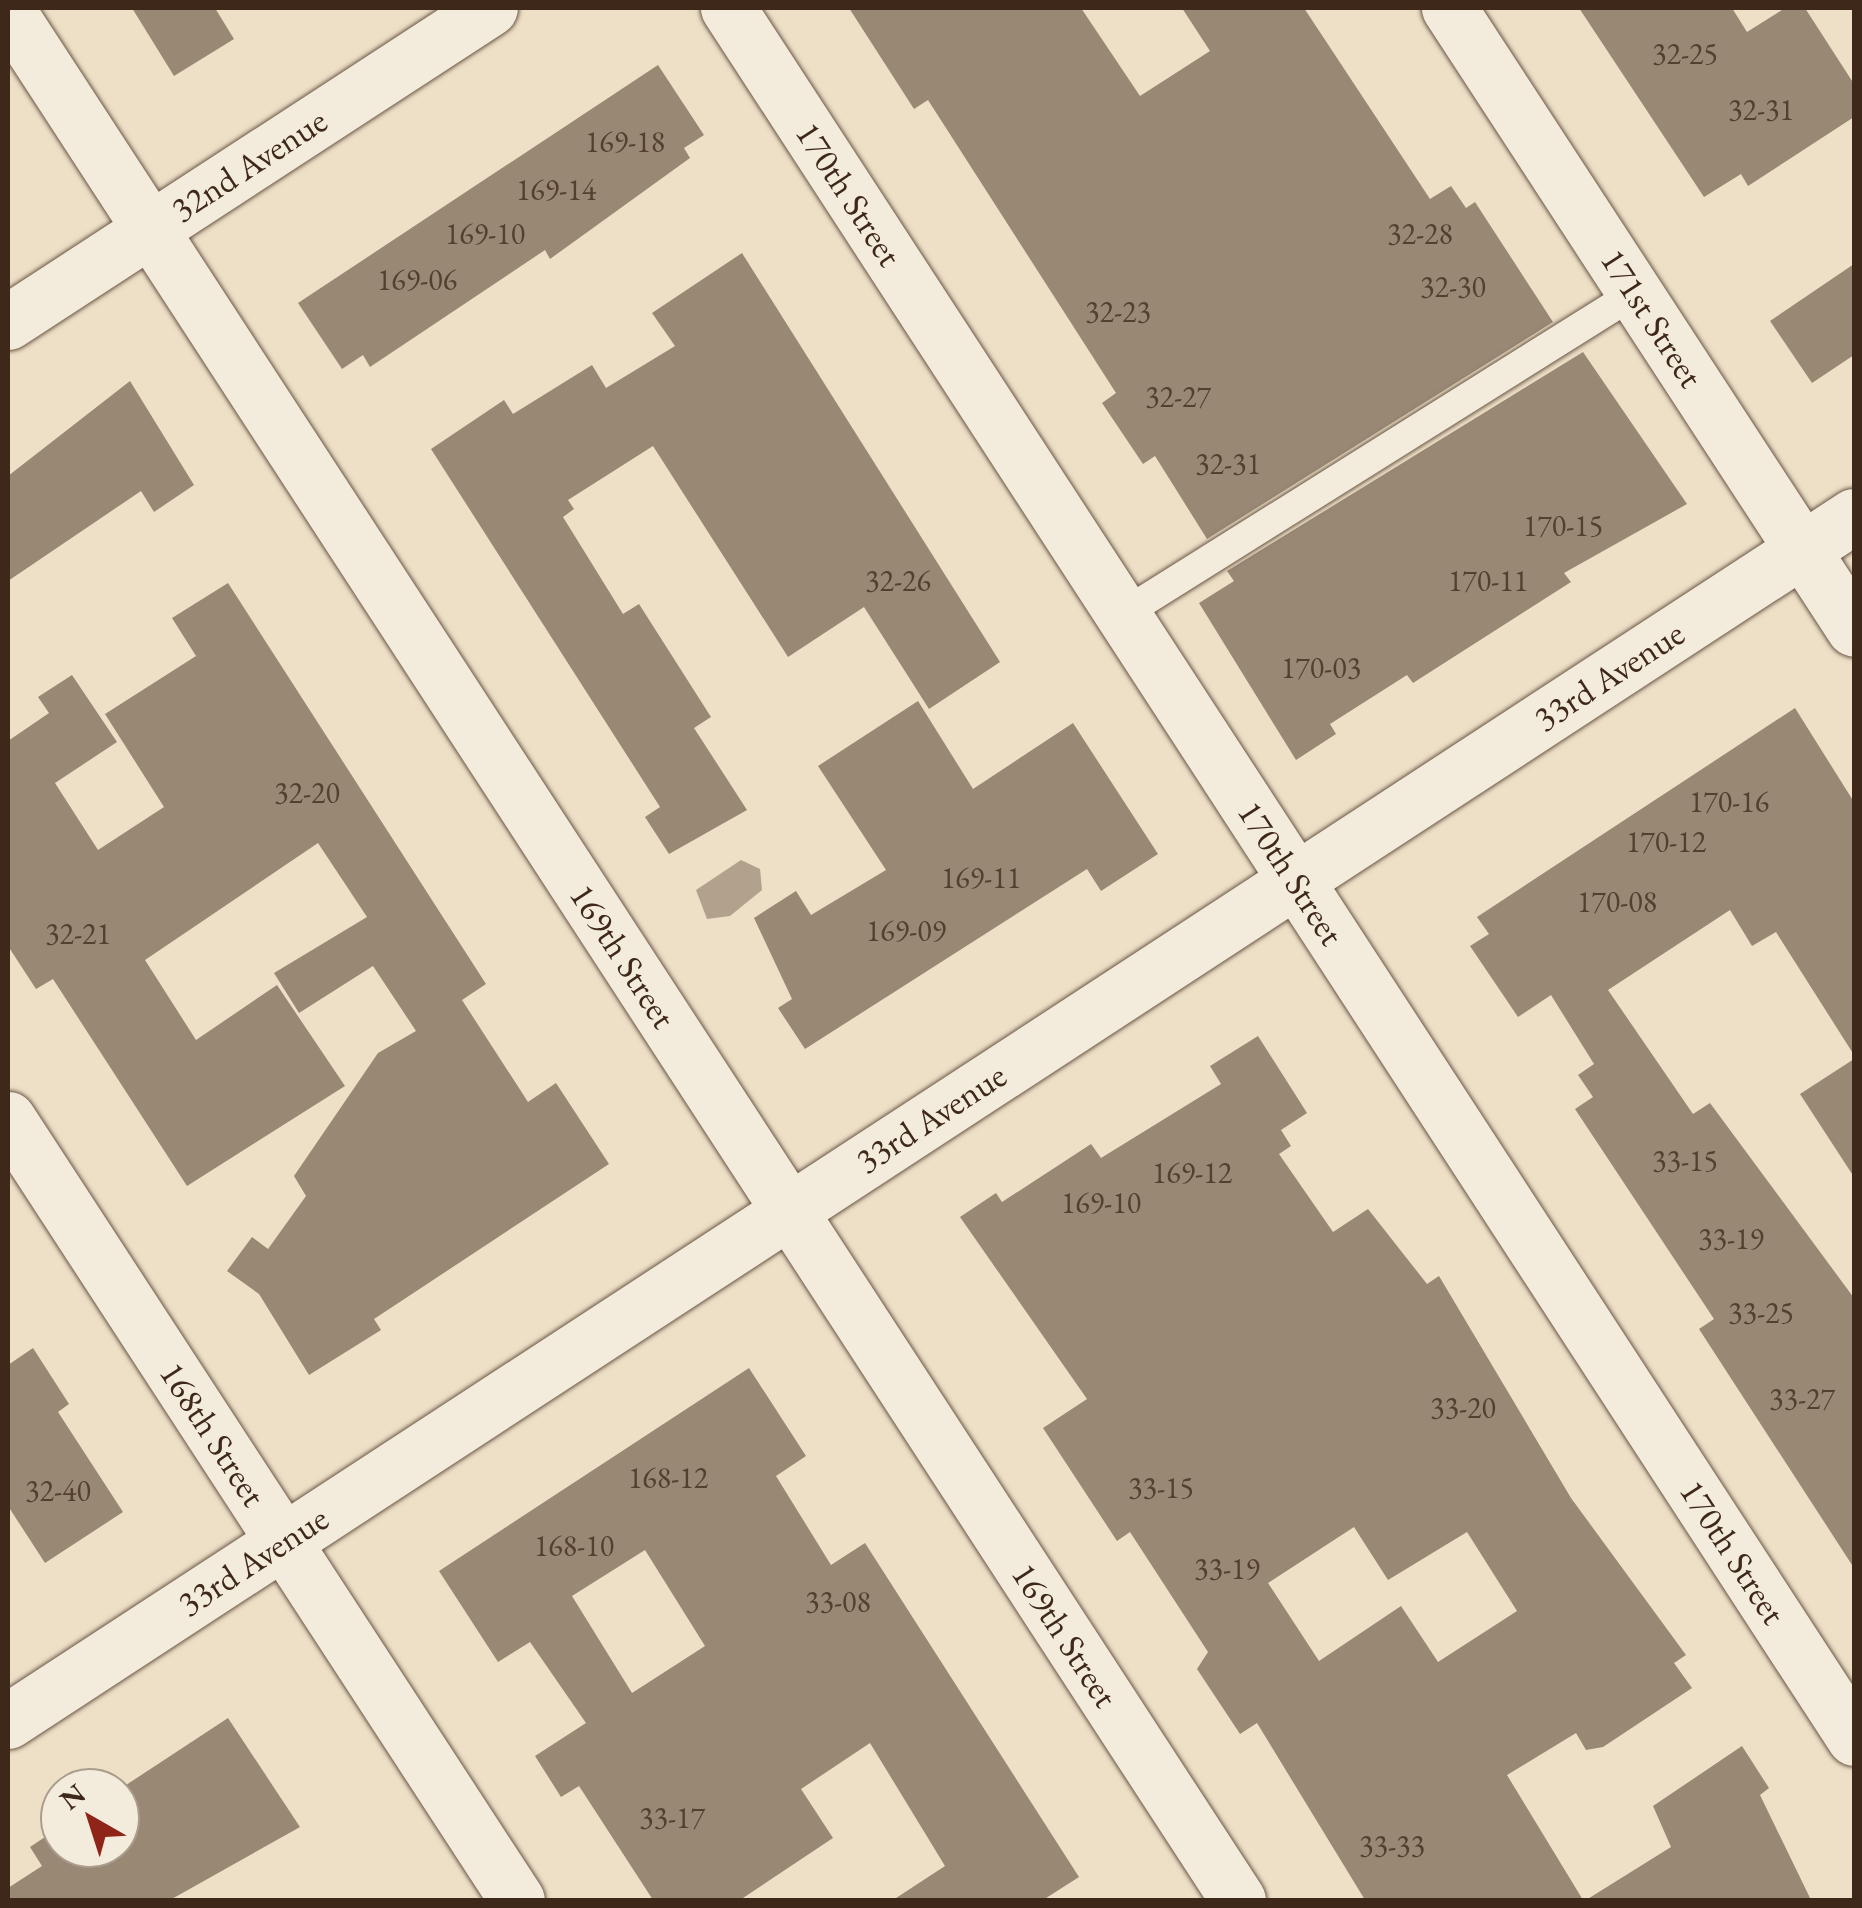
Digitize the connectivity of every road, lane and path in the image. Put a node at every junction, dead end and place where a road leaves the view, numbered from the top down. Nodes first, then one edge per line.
1 (490, 8) edge
2 (728, 8) edge
3 (1450, 8) edge
4 (8, 11) edge
5 (150, 230) junction
6 (1635, 293) junction
7 (8, 322) edge
8 (1854, 516) edge
9 (1802, 550) junction
10 (1123, 614) junction
11 (1854, 629) edge
12 (1296, 880) junction
13 (8, 1119) edge
14 (790, 1211) junction
15 (283, 1542) junction
16 (8, 1721) edge
17 (1854, 1738) edge
18 (517, 1900) edge
19 (1238, 1900) edge

1 - 5 street, 32nd Avenue
2 - 10 street, 170th Street
3 - 6 street, 171st Street
4 - 5 street, 169th Street
5 - 7 street, 32nd Avenue
5 - 14 street, 169th Street
6 - 9 street, 171st Street
6 - 10 lane
8 - 9 street, 33rd Avenue
9 - 11 street, 171st Street
9 - 12 street, 33rd Avenue
10 - 12 street, 170th Street
12 - 14 street, 33rd Avenue
12 - 17 street, 170th Street
13 - 15 street, 168th Street
14 - 15 street, 33rd Avenue
14 - 19 street, 169th Street
15 - 16 street, 33rd Avenue
15 - 18 street, 168th Street

